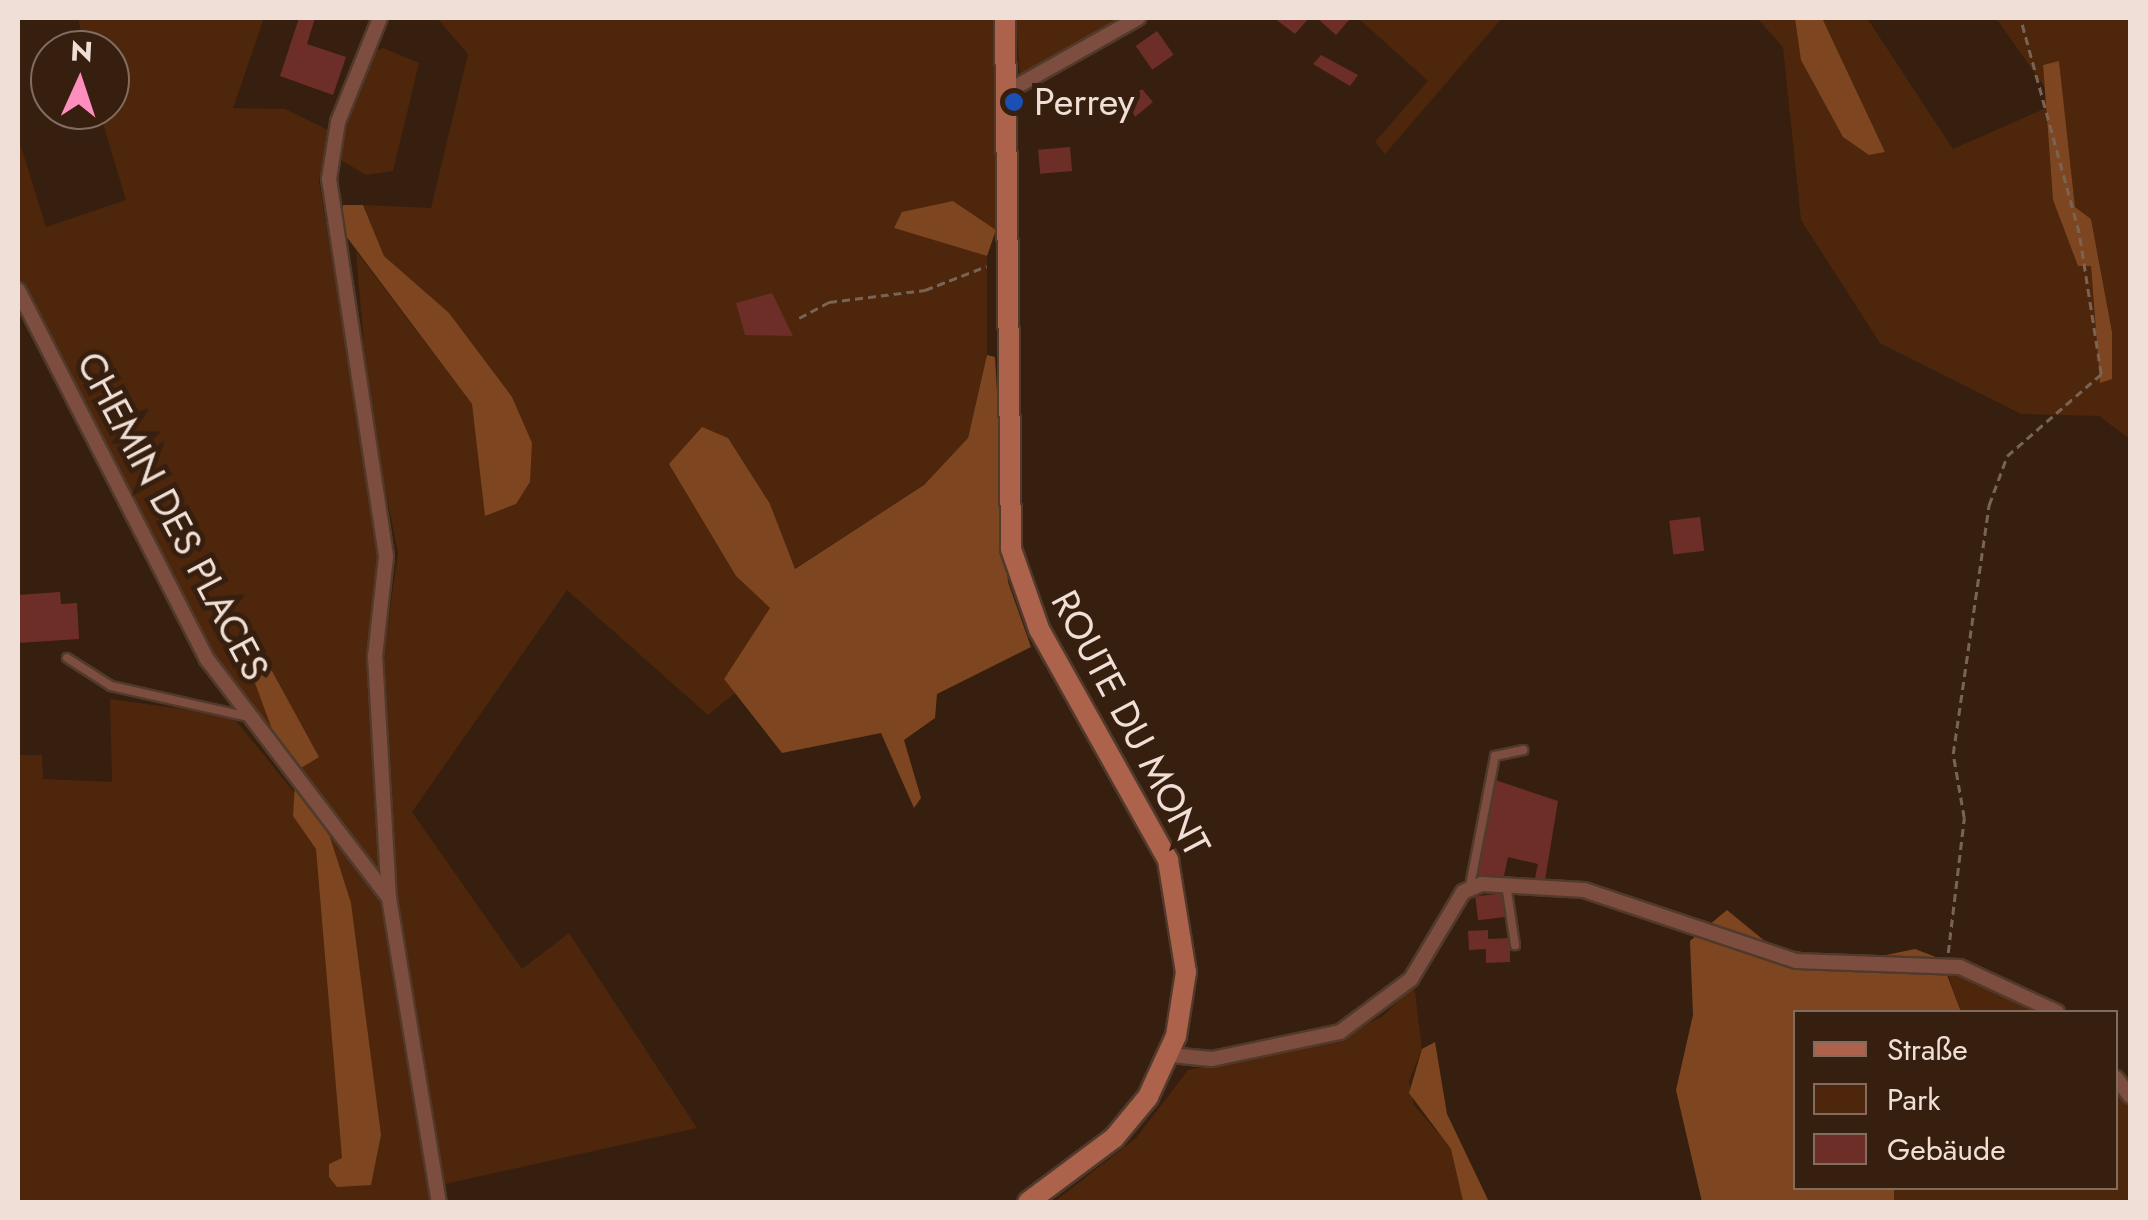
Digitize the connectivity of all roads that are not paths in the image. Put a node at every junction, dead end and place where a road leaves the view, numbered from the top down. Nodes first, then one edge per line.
1 (380, 18) edge
2 (1005, 18) edge
3 (1138, 18) edge
4 (1005, 93) junction
5 (18, 290) edge
6 (67, 658) dead end
7 (244, 716) junction
8 (1523, 750) dead end
9 (1506, 884) junction
10 (1470, 886) junction
11 (388, 898) junction
12 (1515, 945) dead end
13 (2052, 1010) edge
14 (1170, 1055) junction
15 (439, 1202) edge
16 (1028, 1202) edge

1 - 11 street
2 - 4 main road, ROUTE DU MONT
3 - 4 street
4 - 14 main road, ROUTE DU MONT
5 - 7 street, CHEMIN DES PLACES
6 - 7 lane
7 - 11 street, CHEMIN DES PLACES
8 - 10 lane
9 - 10 street
9 - 12 lane
9 - 13 street
10 - 14 street
11 - 15 street, CHEMIN DES PLACES
14 - 16 main road, ROUTE DU MONT

